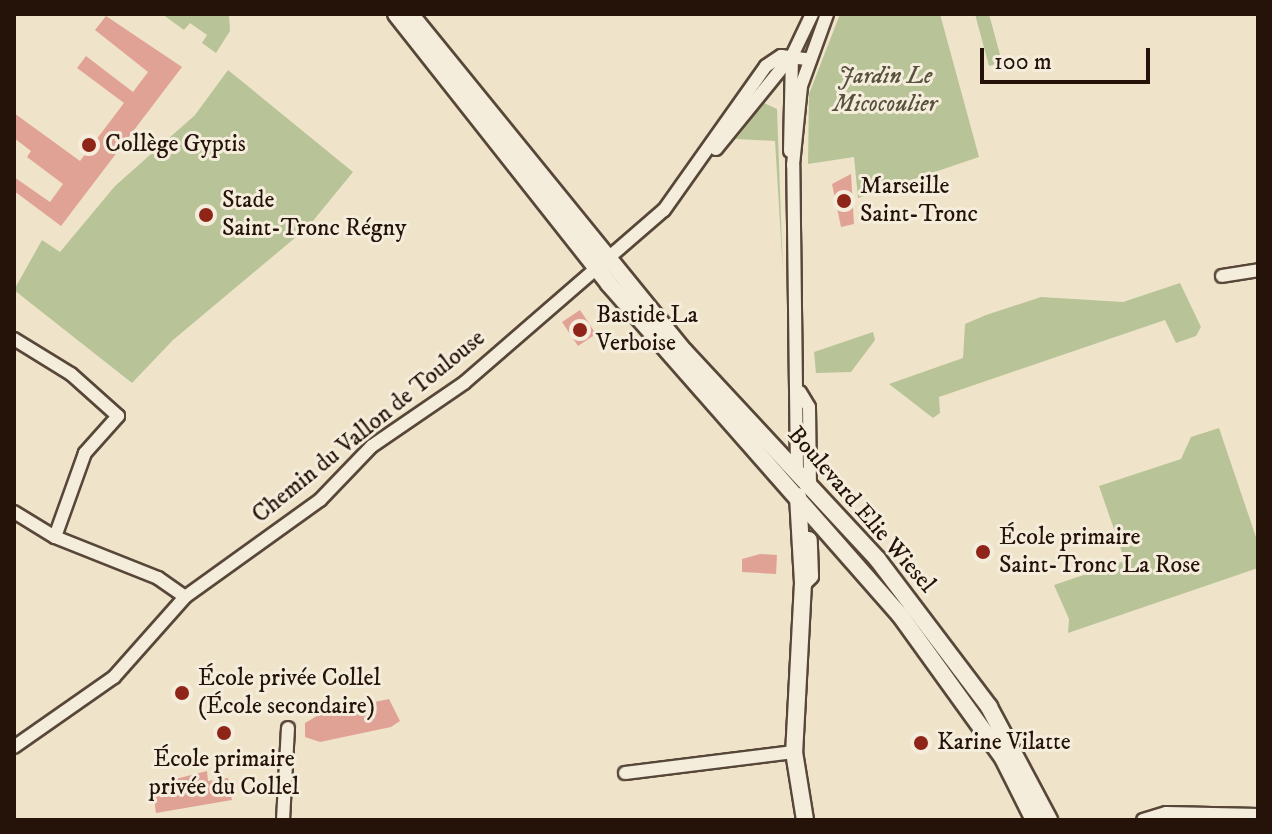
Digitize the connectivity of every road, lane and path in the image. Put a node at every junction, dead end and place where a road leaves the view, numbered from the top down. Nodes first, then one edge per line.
1 (396, 14) edge
2 (410, 14) edge
3 (812, 14) edge
4 (827, 14) edge
5 (792, 56) junction
6 (807, 59) junction
7 (793, 165) junction
8 (599, 260) junction
9 (1258, 270) edge
10 (1222, 276) dead end
11 (14, 339) edge
12 (800, 392) junction
13 (797, 471) junction
14 (810, 485) junction
15 (803, 505) junction
16 (14, 512) edge
17 (55, 537) junction
18 (185, 597) junction
19 (288, 728) dead end
20 (14, 747) edge
21 (794, 752) junction
22 (625, 773) dead end
23 (798, 797) junction
24 (1258, 815) edge
25 (283, 820) edge
26 (793, 820) edge
27 (805, 820) edge
28 (1034, 820) edge
29 (1049, 820) edge
30 (1143, 820) edge

1 - 8 street
2 - 8 street
3 - 5 street
4 - 6 street
5 - 6 street
5 - 7 street
5 - 8 street, Chemin du Vallon de Toulouse
6 - 7 street
7 - 12 street
8 - 13 street, Boulevard Elie Wiesel
8 - 15 street, Boulevard Elie Wiesel
8 - 18 street, Chemin du Vallon de Toulouse
9 - 10 street
11 - 17 street
12 - 13 street
12 - 14 street
13 - 14 street, Boulevard Elie Wiesel
13 - 15 street
14 - 15 street
14 - 29 street, Boulevard Elie Wiesel
15 - 21 street
15 - 28 street, Boulevard Elie Wiesel
16 - 17 street
17 - 18 street
18 - 20 street, Chemin du Vallon de Toulouse
19 - 25 street
21 - 22 street
21 - 23 street
23 - 26 street
23 - 27 street
24 - 30 street

